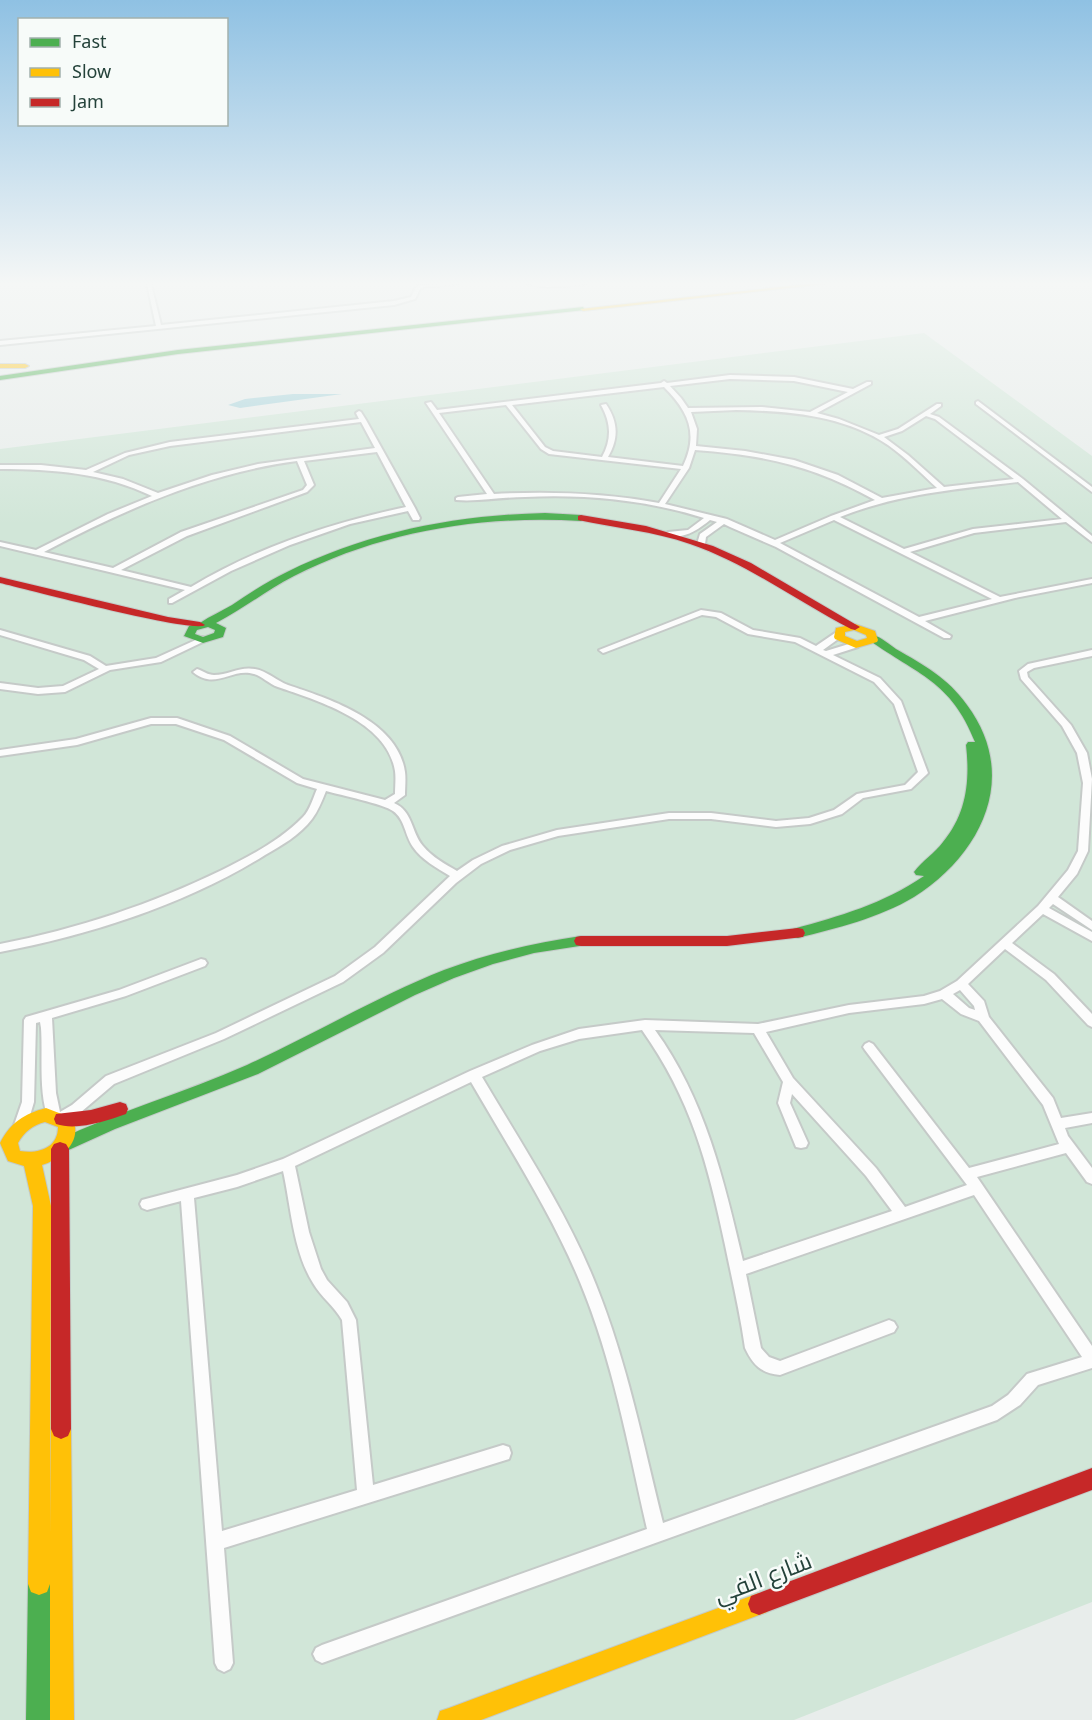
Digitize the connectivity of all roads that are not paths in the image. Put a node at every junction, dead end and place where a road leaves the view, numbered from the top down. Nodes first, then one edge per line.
1 (41, 364) edge
2 (92, 364) edge
3 (0, 367) edge
4 (0, 378) edge
5 (664, 383) junction
6 (869, 383) dead end
7 (854, 391) junction
8 (429, 402) dead end
9 (507, 403) junction
10 (978, 404) dead end
11 (604, 405) dead end
12 (939, 405) dead end
13 (687, 410) junction
14 (436, 412) junction
15 (925, 414) junction
16 (809, 415) junction
17 (879, 437) junction
18 (694, 448) junction
19 (378, 450) junction
20 (604, 458) junction
21 (300, 460) junction
22 (0, 467) edge
23 (686, 468) junction
24 (87, 472) junction
25 (1021, 480) junction
26 (943, 489) junction
27 (1092, 490) edge
28 (158, 496) junction
29 (492, 496) junction
30 (458, 499) dead end
31 (881, 501) junction
32 (661, 505) junction
33 (411, 508) junction
34 (710, 517) junction
35 (834, 517) junction
36 (416, 518) dead end
37 (1069, 520) junction
38 (724, 521) junction
39 (699, 526) junction
40 (711, 530) junction
41 (668, 534) junction
42 (1092, 540) edge
43 (775, 543) junction
44 (0, 544) edge
45 (701, 544) junction
46 (904, 552) junction
47 (36, 553) junction
48 (113, 571) junction
49 (0, 580) edge
50 (1092, 581) edge
51 (0, 585) edge
52 (191, 589) junction
53 (999, 600) junction
54 (172, 601) dead end
55 (918, 620) junction
56 (202, 624) junction
57 (220, 626) junction
58 (855, 627) junction
59 (0, 632) edge
60 (839, 633) junction
61 (947, 636) dead end
62 (194, 637) junction
63 (864, 642) junction
64 (603, 650) dead end
65 (177, 652) junction
66 (821, 652) junction
67 (1092, 653) edge
68 (105, 669) junction
69 (197, 672) dead end
70 (0, 686) edge
71 (0, 752) edge
72 (1087, 753) edge
73 (317, 786) junction
74 (386, 804) junction
75 (1089, 821) edge
76 (1086, 859) edge
77 (457, 876) junction
78 (1052, 898) junction
79 (1042, 909) junction
80 (1092, 926) edge
81 (1092, 937) edge
82 (1006, 944) junction
83 (0, 948) edge
84 (201, 963) dead end
85 (962, 984) junction
86 (944, 994) junction
87 (45, 1015) junction
88 (983, 1018) junction
89 (1092, 1022) edge
90 (645, 1025) junction
91 (758, 1029) junction
92 (869, 1047) dead end
93 (474, 1075) junction
94 (789, 1082) junction
95 (58, 1118) junction
96 (1092, 1118) edge
97 (1057, 1124) junction
98 (18, 1127) junction
99 (0, 1137) edge
100 (801, 1143) dead end
101 (61, 1147) junction
102 (1068, 1147) junction
103 (5, 1152) edge
104 (32, 1161) junction
105 (288, 1163) junction
106 (967, 1174) junction
107 (1092, 1178) edge
108 (977, 1188) junction
109 (187, 1194) junction
110 (147, 1204) dead end
111 (902, 1214) junction
112 (737, 1270) junction
113 (889, 1327) dead end
114 (1092, 1360) edge
115 (503, 1453) dead end
116 (1092, 1479) edge
117 (366, 1495) junction
118 (657, 1534) junction
119 (214, 1542) junction
120 (322, 1654) dead end
121 (224, 1663) dead end
122 (38, 1720) edge
123 (62, 1720) edge
124 (449, 1720) edge

1 - 3 main road
2 - 4 main road
5 - 7 street
5 - 9 street
5 - 13 street
6 - 7 street
7 - 16 street
8 - 14 street
9 - 14 street
9 - 20 street
10 - 27 street
11 - 20 street
12 - 15 street
13 - 16 street
13 - 18 street
14 - 29 street
15 - 17 street
15 - 25 street
16 - 17 street
17 - 26 street
18 - 23 street
18 - 31 street
19 - 21 street
19 - 24 street
19 - 33 street
20 - 23 street
21 - 28 street
21 - 48 street
22 - 24 street
23 - 32 street
24 - 28 street
25 - 26 street
25 - 37 street
26 - 31 street
28 - 47 street
29 - 30 street
29 - 32 street
31 - 35 street
32 - 34 street
33 - 36 street
33 - 52 street
34 - 38 street
34 - 39 street
35 - 43 street
35 - 46 street
37 - 42 street
37 - 46 street
38 - 40 street
38 - 43 street
39 - 40 street
39 - 41 street
40 - 45 street
41 - 45 main road
41 - 56 main road
43 - 55 street
44 - 47 street
45 - 58 main road
46 - 53 street
47 - 48 street
48 - 52 street
49 - 56 main road
50 - 53 street
51 - 62 main road
52 - 54 street
53 - 55 street
55 - 61 street
56 - 57 main road
56 - 62 main road
57 - 60 main road
57 - 62 main road
58 - 60 main road
58 - 63 main road
59 - 68 street
60 - 63 main road
60 - 66 street
62 - 65 street
62 - 65 street
63 - 66 street
63 - 95 main road
63 - 101 main road
64 - 66 street
65 - 68 street
66 - 77 street
67 - 72 street
68 - 70 street
69 - 74 street
71 - 73 street
72 - 75 street
73 - 74 street
73 - 83 street
74 - 77 street
75 - 76 street
76 - 78 street
77 - 95 street
78 - 79 street
78 - 80 street
79 - 81 street
79 - 82 street
82 - 85 street
82 - 89 street
84 - 87 street
85 - 86 street
85 - 88 street
86 - 88 street
86 - 91 street
87 - 95 street
87 - 98 street
88 - 97 street
90 - 91 street
90 - 93 street
90 - 112 street
91 - 94 street
92 - 106 street
93 - 105 street
93 - 118 street
94 - 100 street
94 - 111 street
95 - 98 main road
95 - 101 main road
96 - 97 street
97 - 102 street
98 - 99 main road
98 - 103 main road
101 - 104 main road
101 - 123 main road
102 - 106 street
102 - 107 street
103 - 104 main road
104 - 122 main road
105 - 109 street
105 - 117 street
106 - 108 street
108 - 111 street
108 - 114 street
109 - 110 street
109 - 119 street
111 - 112 street
112 - 113 street
114 - 118 street
115 - 117 street
116 - 124 main road, شارع الفي
117 - 119 street
118 - 120 street
119 - 121 street

